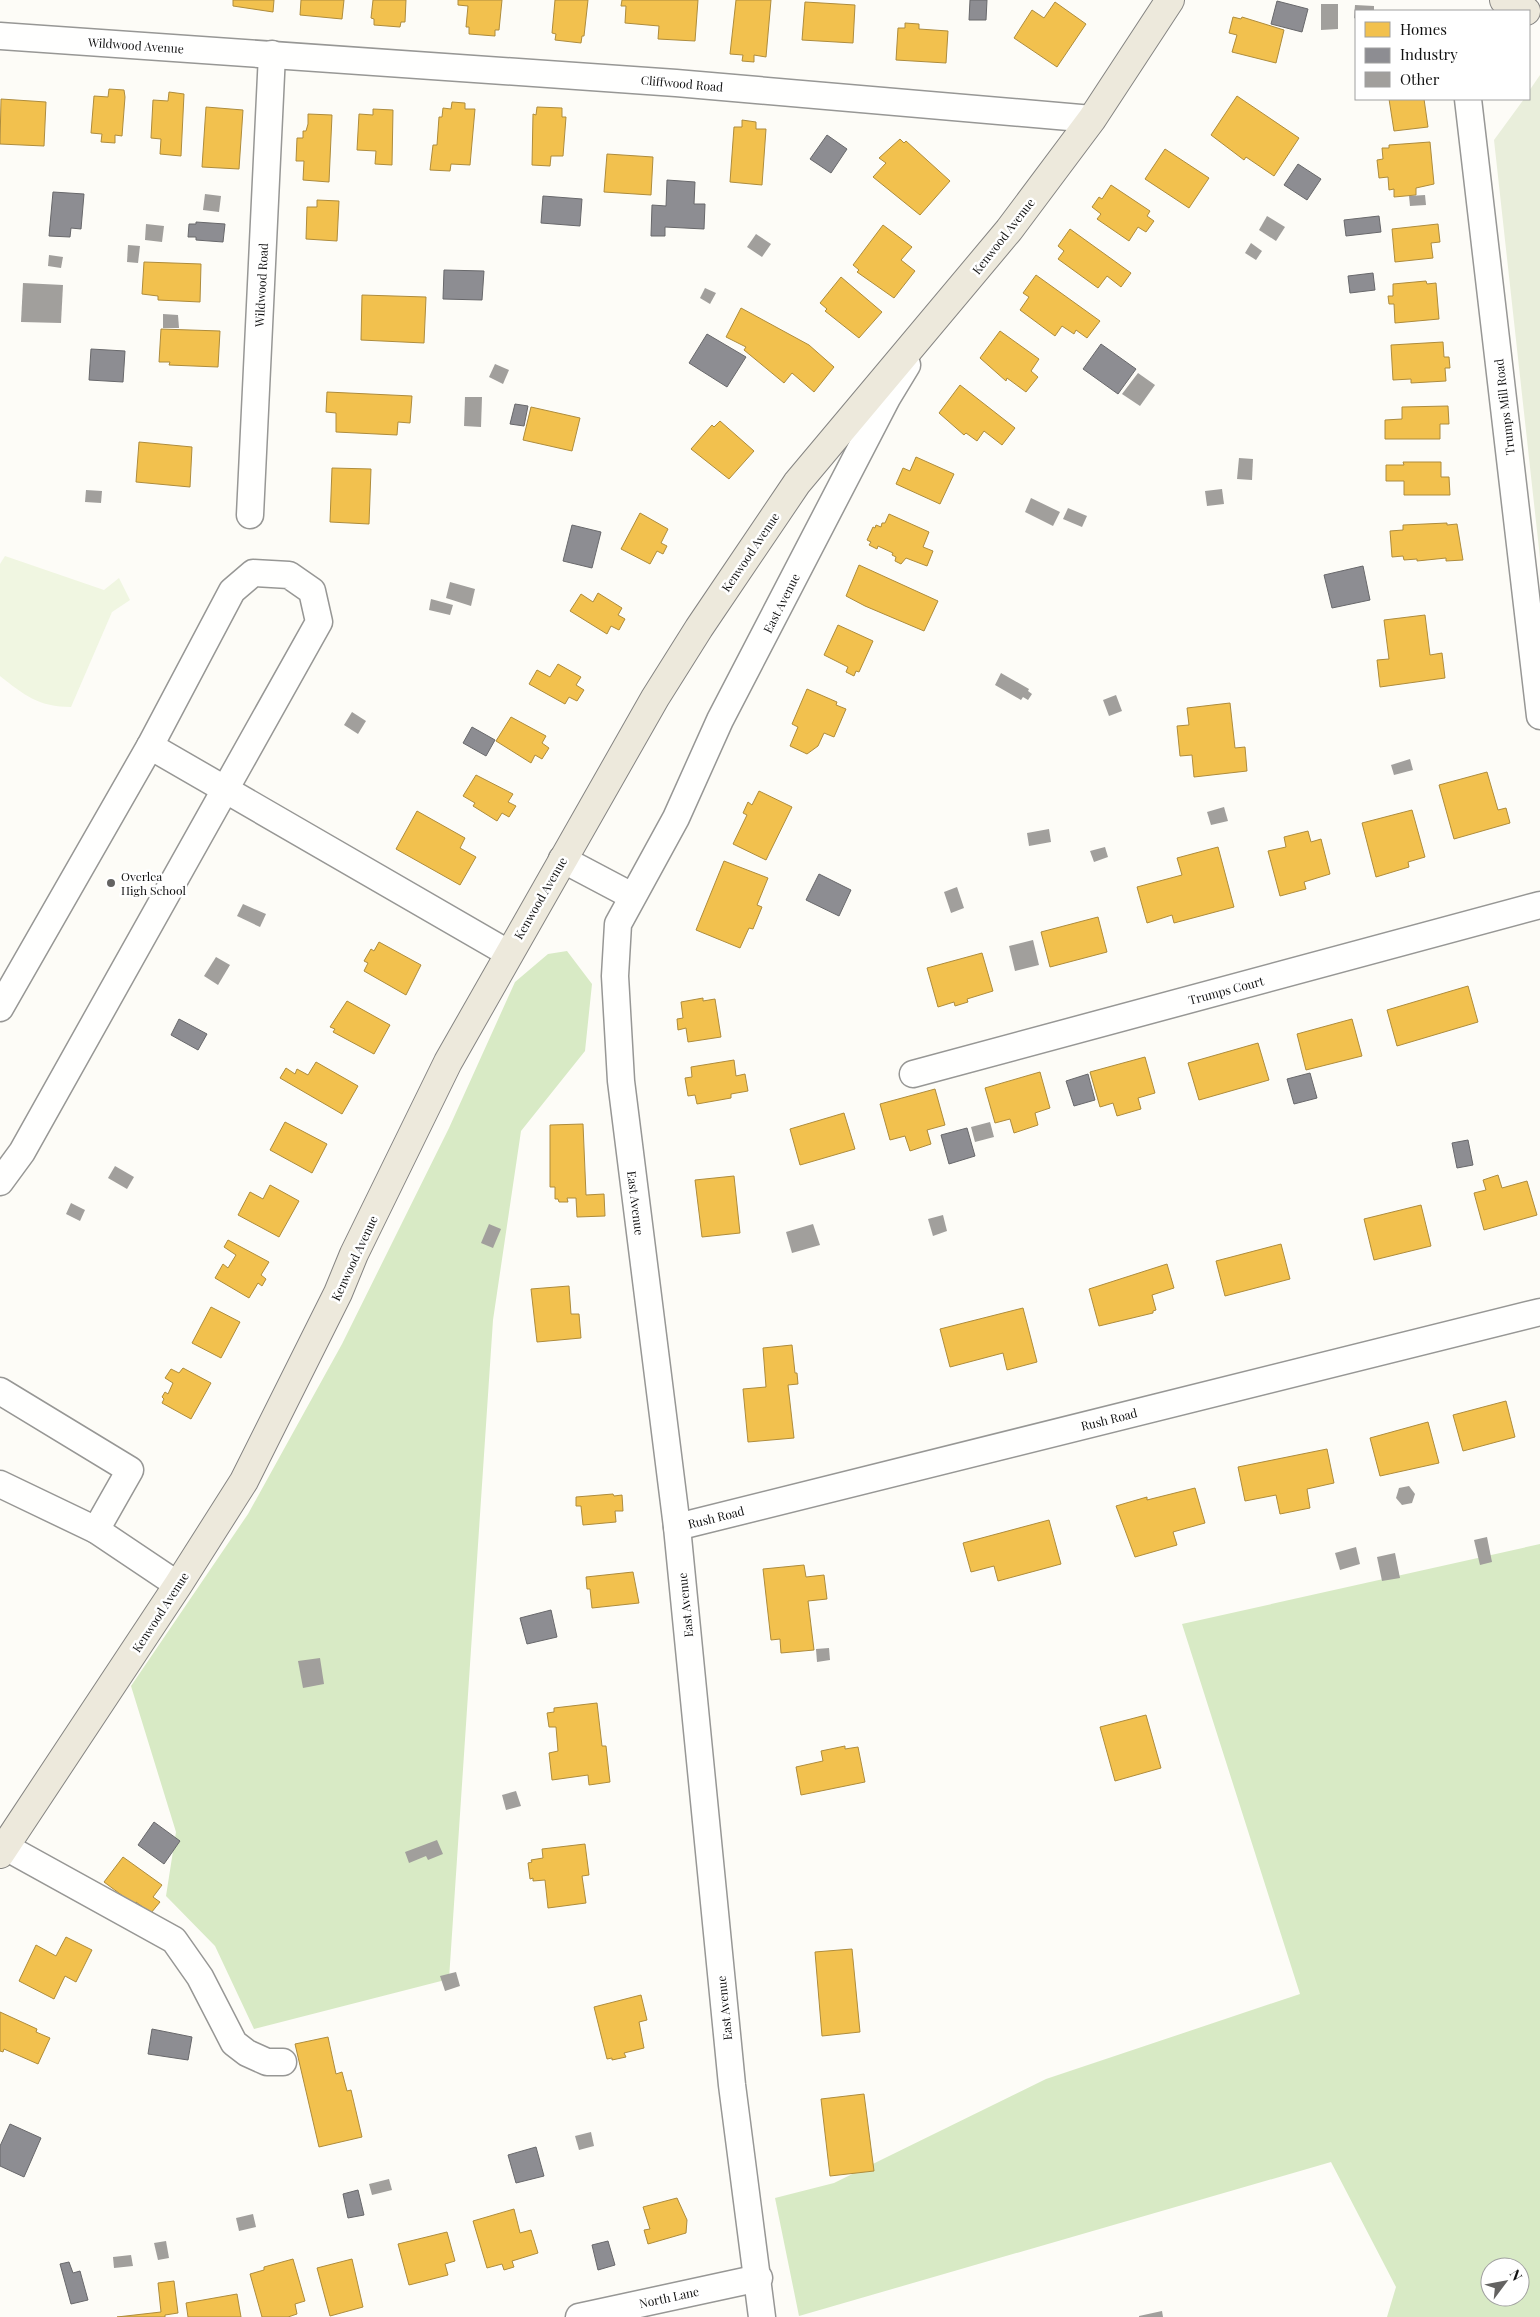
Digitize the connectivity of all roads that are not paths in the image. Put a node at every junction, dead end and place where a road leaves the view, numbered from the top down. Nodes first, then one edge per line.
1 (1170, 0) edge
2 (1504, 0) edge
3 (1523, 10) edge
4 (0, 36) edge
5 (272, 54) junction
6 (1468, 100) edge
7 (1092, 119) junction
8 (939, 314) junction
9 (250, 515) dead end
10 (1540, 716) edge
11 (150, 746) junction
12 (226, 789) junction
13 (562, 859) junction
14 (632, 896) junction
15 (1540, 905) edge
16 (508, 953) junction
17 (0, 1008) edge
18 (913, 1074) dead end
19 (0, 1182) edge
20 (1540, 1312) edge
21 (0, 1391) edge
22 (0, 1484) edge
23 (677, 1527) junction
24 (96, 1530) junction
25 (178, 1584) junction
26 (2, 1848) edge
27 (283, 2062) dead end
28 (758, 2278) junction
29 (579, 2317) edge
30 (762, 2317) edge

1 - 7 main road, Kenwood Avenue
2 - 3 main road
4 - 5 street, Wildwood Avenue
5 - 7 street, Cliffwood Road
5 - 9 street, Wildwood Road
6 - 10 street, Trumps Mill Road
7 - 8 main road, Kenwood Avenue
8 - 13 main road, Kenwood Avenue
8 - 14 street, East Avenue
11 - 12 street
11 - 12 street
11 - 17 street
12 - 16 street
12 - 19 street
13 - 14 street
13 - 16 main road, Kenwood Avenue
14 - 23 street, East Avenue
15 - 18 street, Trumps Court
16 - 25 main road, Kenwood Avenue
20 - 23 street, Rush Road
21 - 24 street
22 - 24 street
23 - 28 street, East Avenue
24 - 25 street
25 - 26 main road, Kenwood Avenue
26 - 27 street
28 - 29 street, North Lane
28 - 30 street, East Avenue

